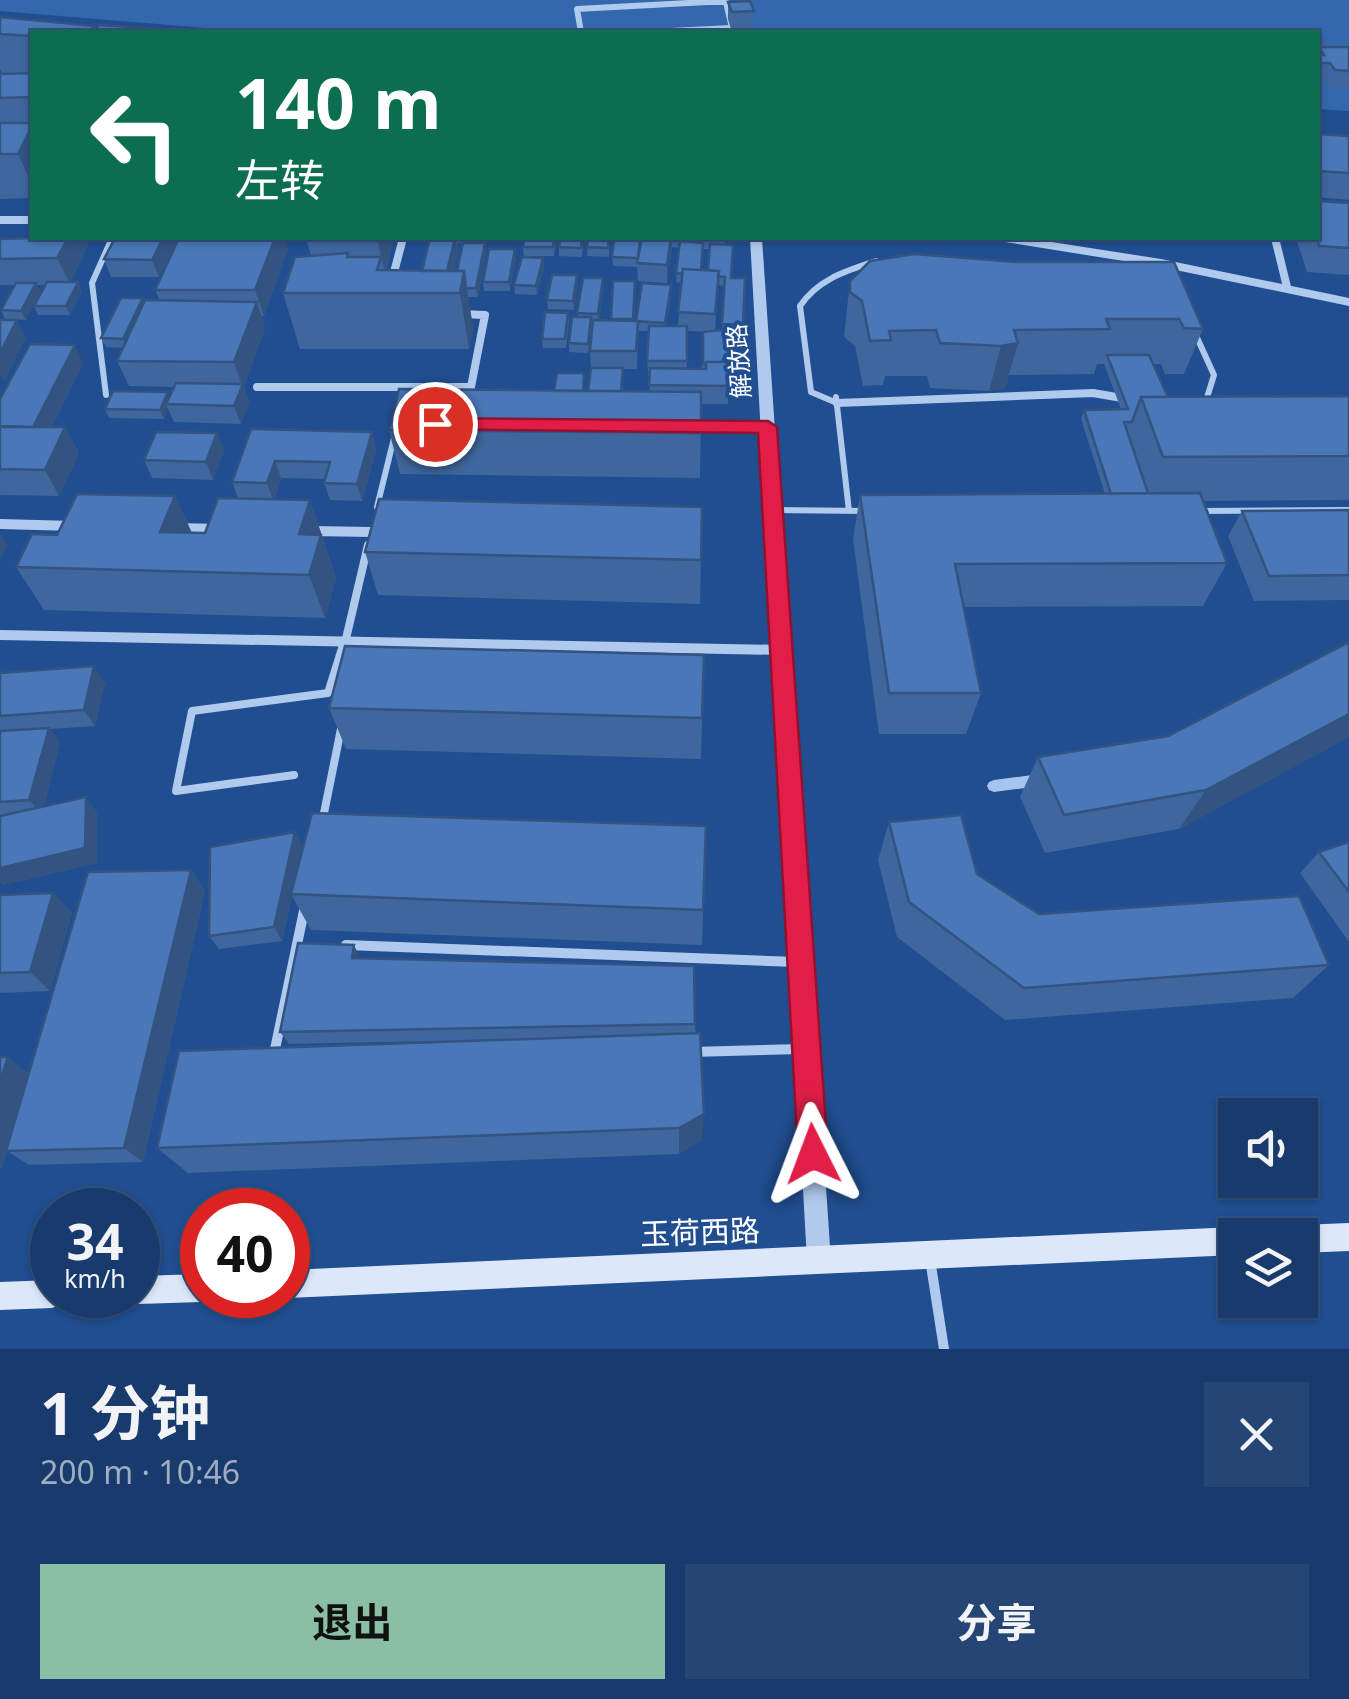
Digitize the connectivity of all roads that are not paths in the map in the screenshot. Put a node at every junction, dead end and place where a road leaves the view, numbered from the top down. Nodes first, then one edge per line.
1 (581, 30) edge
2 (690, 30) edge
3 (0, 220) edge
4 (30, 220) edge
5 (111, 240) edge
6 (402, 240) edge
7 (756, 240) edge
8 (1017, 240) edge
9 (1276, 240) edge
10 (883, 260) edge
11 (868, 262) junction
12 (879, 270) edge
13 (1288, 288) junction
14 (390, 289) edge
15 (1349, 302) edge
16 (450, 314) edge
17 (1187, 315) edge
18 (258, 387) dead end
19 (106, 395) edge
20 (836, 400) junction
21 (1140, 401) edge
22 (1189, 401) edge
23 (1206, 401) junction
24 (1222, 406) edge
25 (398, 424) edge
26 (690, 426) edge
27 (768, 427) junction
28 (773, 510) junction
29 (1194, 510) edge
30 (1349, 510) edge
31 (850, 511) junction
32 (885, 511) edge
33 (0, 524) edge
34 (78, 526) edge
35 (156, 528) edge
36 (234, 529) edge
37 (293, 530) edge
38 (371, 532) junction
39 (0, 635) edge
40 (344, 642) junction
41 (782, 650) junction
42 (349, 655) edge
43 (345, 708) edge
44 (294, 775) dead end
45 (321, 825) edge
46 (305, 904) edge
47 (297, 943) junction
48 (316, 944) edge
49 (336, 944) edge
50 (801, 962) junction
51 (807, 1048) junction
52 (668, 1053) edge
53 (292, 1064) edge
54 (1349, 1236) edge
55 (1318, 1237) edge
56 (1218, 1242) edge
57 (929, 1254) junction
58 (820, 1260) junction
59 (310, 1283) edge
60 (30, 1295) edge
61 (0, 1296) edge
62 (944, 1349) edge

1 - 2 street
3 - 4 street
5 - 19 lane
6 - 14 street
7 - 27 street, 解放路
8 - 13 street
9 - 13 street
10 - 11 lane
11 - 12 lane
11 - 20 lane
13 - 15 street
16 - 18 street
17 - 23 lane
20 - 21 street
20 - 31 lane
22 - 23 street
23 - 24 lane
25 - 38 lane
26 - 27 lane
27 - 28 street, 解放路
28 - 31 lane
28 - 41 street, 解放路
29 - 30 lane
31 - 32 lane
33 - 34 street
35 - 36 street
37 - 38 street
38 - 40 lane
39 - 40 street
40 - 41 street
40 - 42 lane
40 - 44 lane
41 - 50 street, 解放路
43 - 45 lane
46 - 47 lane
47 - 48 lane
47 - 53 lane
49 - 50 lane
50 - 51 street, 解放路
51 - 52 lane
51 - 58 street, 解放路
54 - 55 main road
56 - 57 main road, 玉荷西路
57 - 58 main road, 玉荷西路
57 - 62 lane
58 - 59 main road, 玉荷西路
60 - 61 main road

